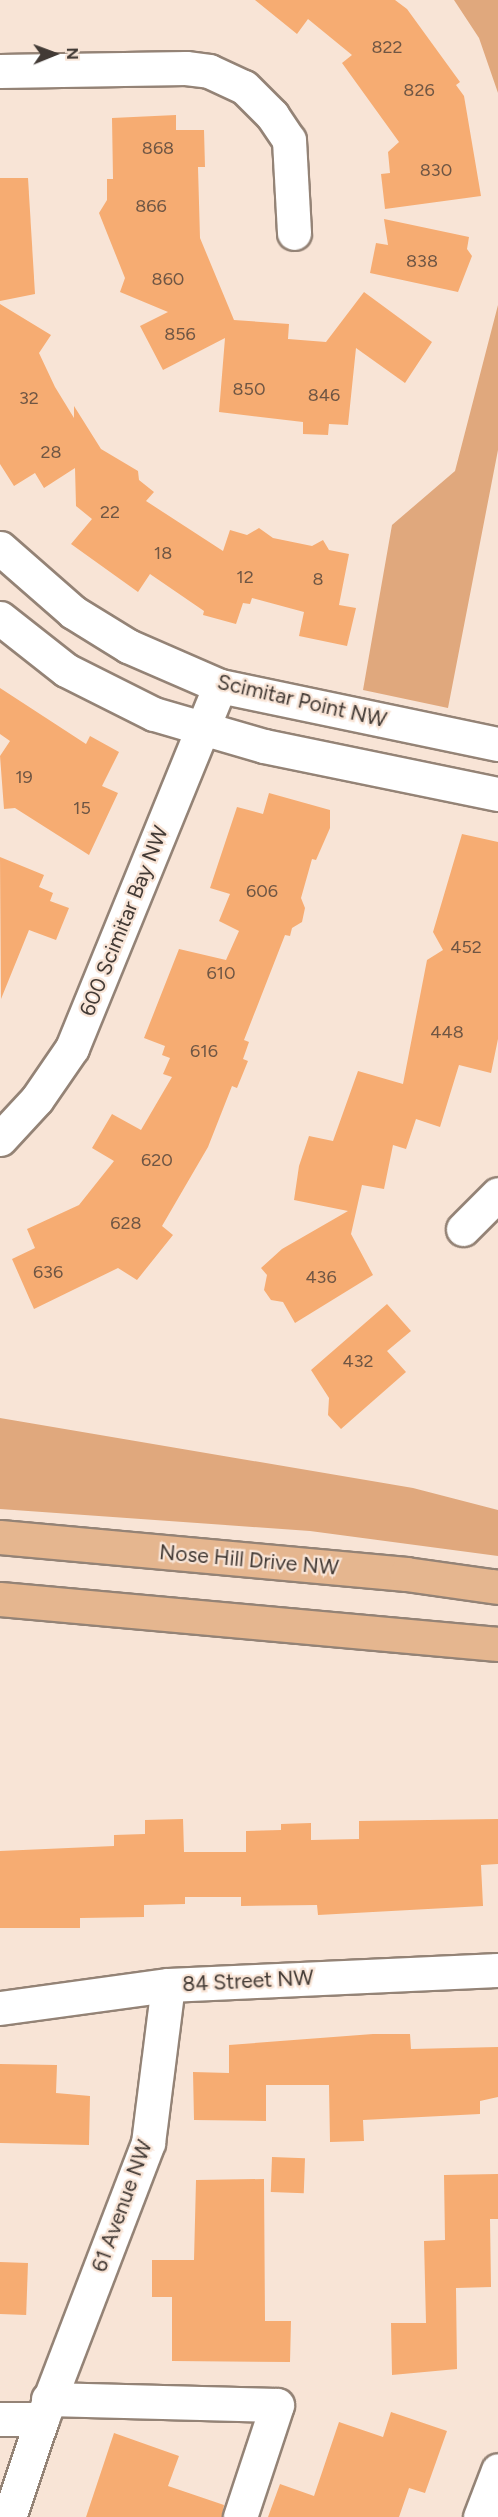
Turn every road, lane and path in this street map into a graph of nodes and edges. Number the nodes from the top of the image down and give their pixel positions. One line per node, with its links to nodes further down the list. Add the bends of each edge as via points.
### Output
1 (0, 71): 2 (street, via 186,68 209,71 243,87 272,115 289,140)
2 (294, 233)
3 (0, 548): 5 (street, Scimitar Point NW, via 73,612 128,646)
4 (0, 618): 6 (street, via 66,670 108,693)
5 (220, 686): 6 (street, 600 Scimitar Bay NW); 7 (street, Scimitar Point NW)
6 (202, 731): 8 (street); 9 (street, 600 Scimitar Bay NW, via 72,1048 37,1099)
7 (498, 744)
8 (498, 794)
9 (0, 1138)
10 (498, 1194): 11 (street)
11 (463, 1229)
12 (0, 1537): 13 (main road, Nose Hill Drive NW, via 406,1574)
13 (498, 1587)
14 (0, 1599): 15 (main road)
15 (498, 1644)
16 (498, 1970): 17 (street, 84 Street NW)
17 (168, 1985): 18 (street, 84 Street NW); 19 (street, 61 Avenue NW, via 148,2143)
18 (0, 2008)
19 (45, 2409): 20 (street); 22 (street, 61 Avenue NW); 23 (street, via 277,2405)
20 (0, 2419)
21 (498, 2470): 24 (street)
22 (9, 2517)
23 (240, 2517)
24 (480, 2517)

